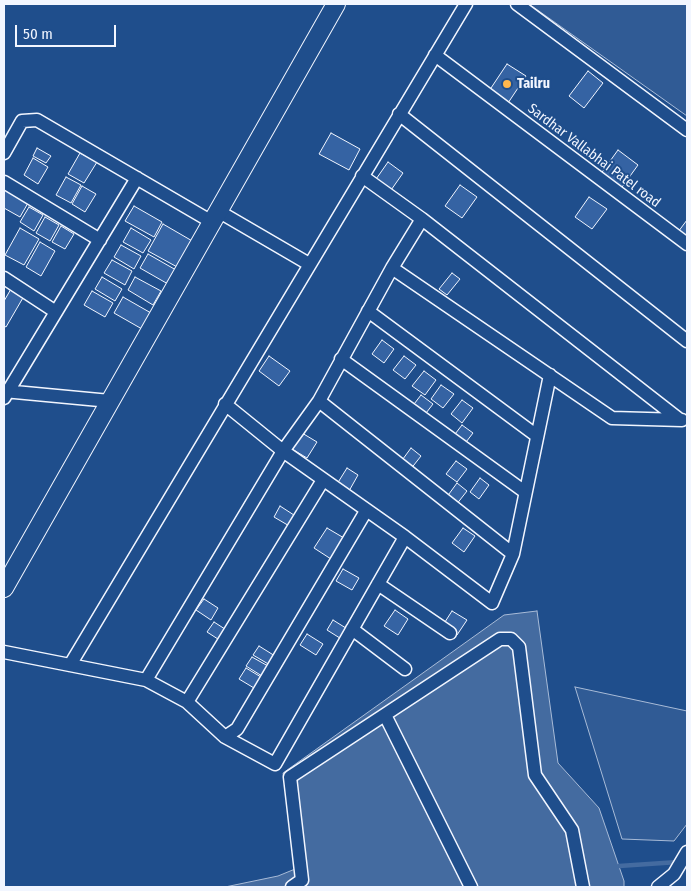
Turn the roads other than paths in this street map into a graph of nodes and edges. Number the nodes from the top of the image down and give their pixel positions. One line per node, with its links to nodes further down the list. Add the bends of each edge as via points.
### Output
1 (336, 4): 11 (street)
2 (466, 4): 4 (street)
3 (517, 4): 6 (street)
4 (435, 55): 5 (street); 14 (street, Sardhar Vallabhai Patel road)
5 (399, 114): 8 (street); 20 (street)
6 (687, 130)
7 (4, 153): 9 (street, via 22,121 37,120)
8 (362, 176): 12 (street); 15 (street)
9 (137, 178): 11 (street); 13 (street)
10 (4, 182): 13 (street)
11 (215, 217): 15 (street); 24 (street)
12 (422, 219): 16 (street); 27 (street)
13 (100, 240): 19 (street)
14 (687, 244)
15 (309, 264): 26 (street)
16 (392, 268): 18 (street); 22 (street)
17 (4, 278): 19 (street)
18 (368, 311): 21 (street); 28 (street)
19 (56, 312): 23 (street)
20 (687, 341)
21 (341, 360): 25 (street); 31 (street)
22 (550, 376): 27 (street, via 612,418); 28 (street)
23 (5, 394): 24 (street)
24 (110, 401): 36 (street)
25 (319, 401): 29 (street); 34 (street)
26 (225, 404): 29 (street); 40 (street)
27 (684, 420)
28 (536, 436): 31 (street)
29 (283, 451): 30 (street); 42 (street)
30 (323, 480): 32 (street); 43 (street)
31 (525, 492): 34 (street)
32 (366, 511): 33 (street); 45 (street, via 237,729)
33 (404, 537): 34 (street, via 492,603); 35 (street)
34 (513, 554)
35 (378, 584): 37 (street); 38 (street)
36 (4, 588)
37 (352, 630): 41 (street); 45 (street, via 275,764)
38 (450, 633)
39 (4, 652): 40 (street)
40 (70, 665): 42 (street)
41 (405, 669)
42 (146, 680): 43 (street)
43 (187, 702): 45 (street)
44 (385, 715): 47 (street, via 290,777 302,880); 48 (street); 49 (street, via 500,639 511,639 519,647 535,775 572,830)
45 (225, 737)
46 (686, 854): 50 (street, via 674,874)
47 (292, 887)
48 (471, 887)
49 (583, 887)
50 (658, 887)

